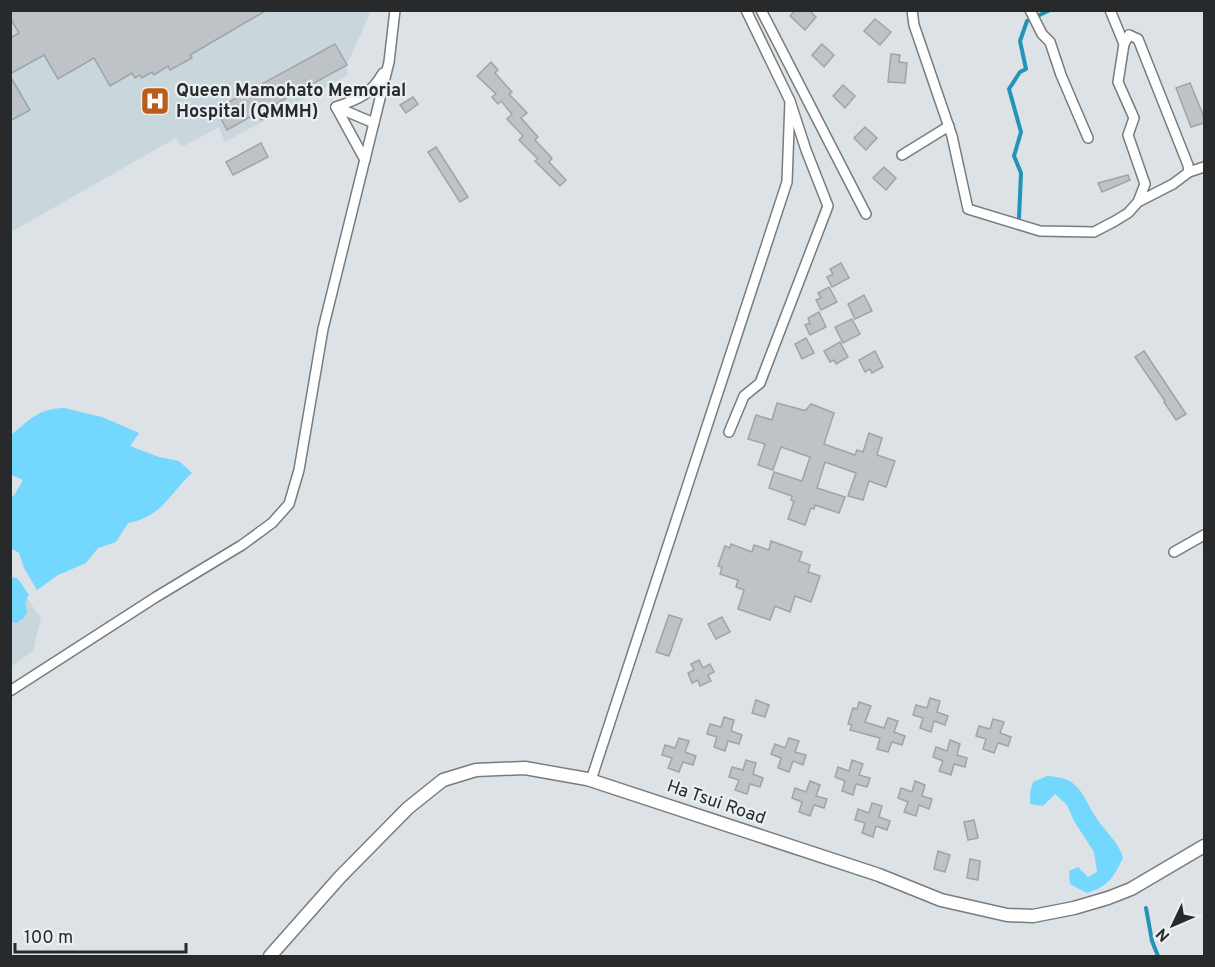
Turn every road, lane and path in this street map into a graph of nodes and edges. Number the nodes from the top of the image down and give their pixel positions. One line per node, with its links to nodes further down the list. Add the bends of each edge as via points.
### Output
1 (395, 10): 8 (street)
2 (746, 10): 9 (street)
3 (761, 10): 19 (street)
4 (912, 10): 12 (street)
5 (1030, 10): 13 (street, via 1050,42)
6 (1110, 10): 7 (street)
7 (1124, 44): 17 (street, via 1129,35 1138,39); 18 (street, via 1118,82 1134,118 1128,135 1145,184)
8 (389, 62): 10 (street, via 374,88); 11 (street)
9 (790, 101): 20 (street, via 828,206 760,383 744,396); 24 (street, via 787,182)
10 (336, 107): 11 (street); 15 (street)
11 (374, 123): 15 (street)
12 (949, 126): 14 (street); 18 (street, via 968,209 1040,231 1094,232 1128,213)
13 (1089, 138)
14 (902, 155)
15 (365, 160): 23 (street, via 323,329 299,470 289,504 272,523 242,544)
16 (1204, 167): 17 (street)
17 (1189, 172): 18 (street)
18 (1138, 202)
19 (866, 214)
20 (729, 432)
21 (1204, 535): 22 (street)
22 (1174, 552)
23 (10, 691)
24 (591, 780): 25 (street, Ha Tsui Road, via 879,875 941,900 1007,915 1033,916 1108,898 1131,889); 26 (street, Ha Tsui Road, via 525,768 476,770 443,780 408,808 340,877)
25 (1204, 846)
26 (270, 957)

